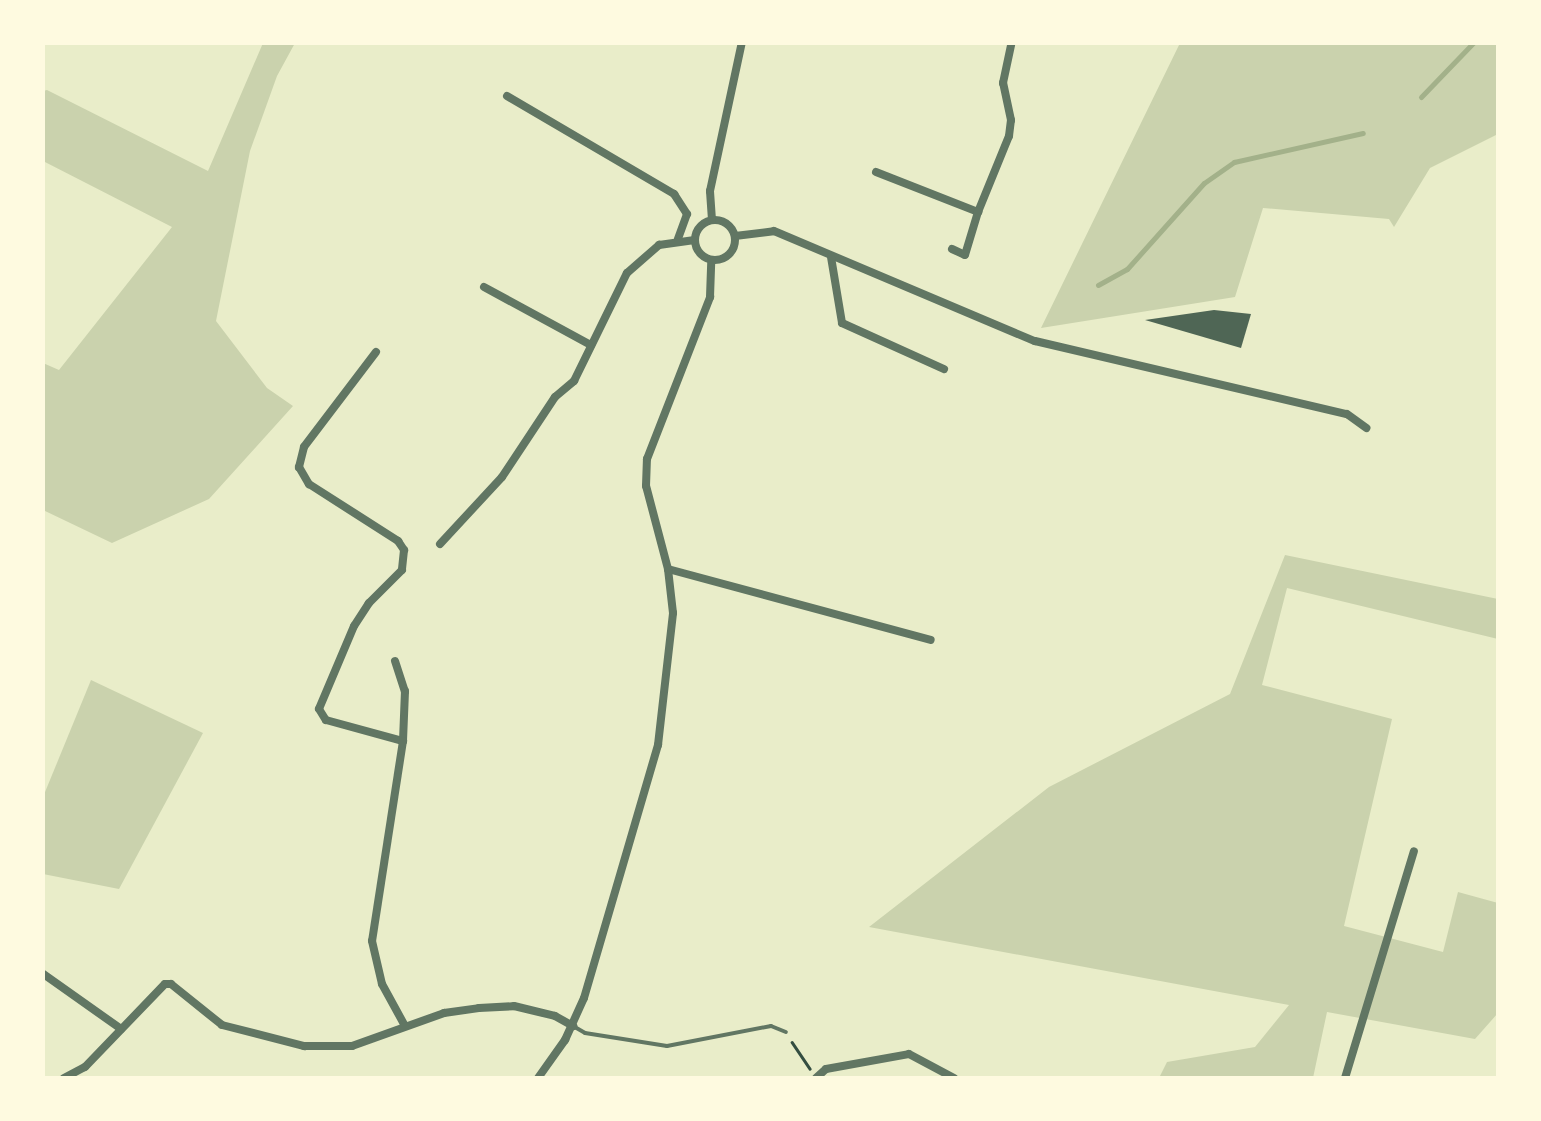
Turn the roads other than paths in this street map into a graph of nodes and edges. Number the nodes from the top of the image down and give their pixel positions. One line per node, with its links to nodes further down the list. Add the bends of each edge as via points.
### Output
1 (742, 42): 6 (street, via 710,190)
2 (1010, 43): 5 (street, via 1003,83 1010,136)
3 (507, 96): 8 (street, via 674,194 687,214)
4 (876, 172): 5 (street)
5 (978, 212): 10 (street, via 965,255)
6 (712, 220): 7 (street, via 726,223); 9 (street)
7 (735, 236): 11 (street, via 774,231); 12 (street, via 730,254)
8 (678, 240): 9 (street); 14 (street, via 646,254 628,273)
9 (695, 240): 12 (street)
10 (952, 249)
11 (831, 257): 16 (street, via 842,324); 17 (street, via 1035,341 1347,414)
12 (711, 260): 19 (street, via 710,297 647,459 648,500)
13 (484, 287): 14 (street)
14 (590, 345): 18 (street, via 574,381 555,397 502,477)
15 (376, 352): 22 (street, via 304,447 299,467 309,484 398,541 404,561 354,626 319,708 326,720)
16 (944, 369)
17 (1366, 428)
18 (440, 544)
19 (668, 569): 20 (street); 26 (street, via 674,614 658,745)
20 (931, 640)
21 (395, 661): 22 (street, via 405,692)
22 (403, 741): 25 (street, via 372,941 382,984)
23 (1414, 851): 33 (street)
24 (42, 972): 27 (street)
25 (405, 1026): 26 (street, via 444,1013 514,1006); 27 (street, via 352,1046 304,1046 222,1024 164,984)
26 (573, 1026): 28 (lane, via 668,1046 770,1026); 30 (street)
27 (122, 1029): 29 (street, via 85,1067)
28 (786, 1032)
29 (64, 1078)
30 (538, 1078)
31 (816, 1078): 32 (street, via 859,1061 908,1054)
32 (954, 1078)
33 (1345, 1078)

